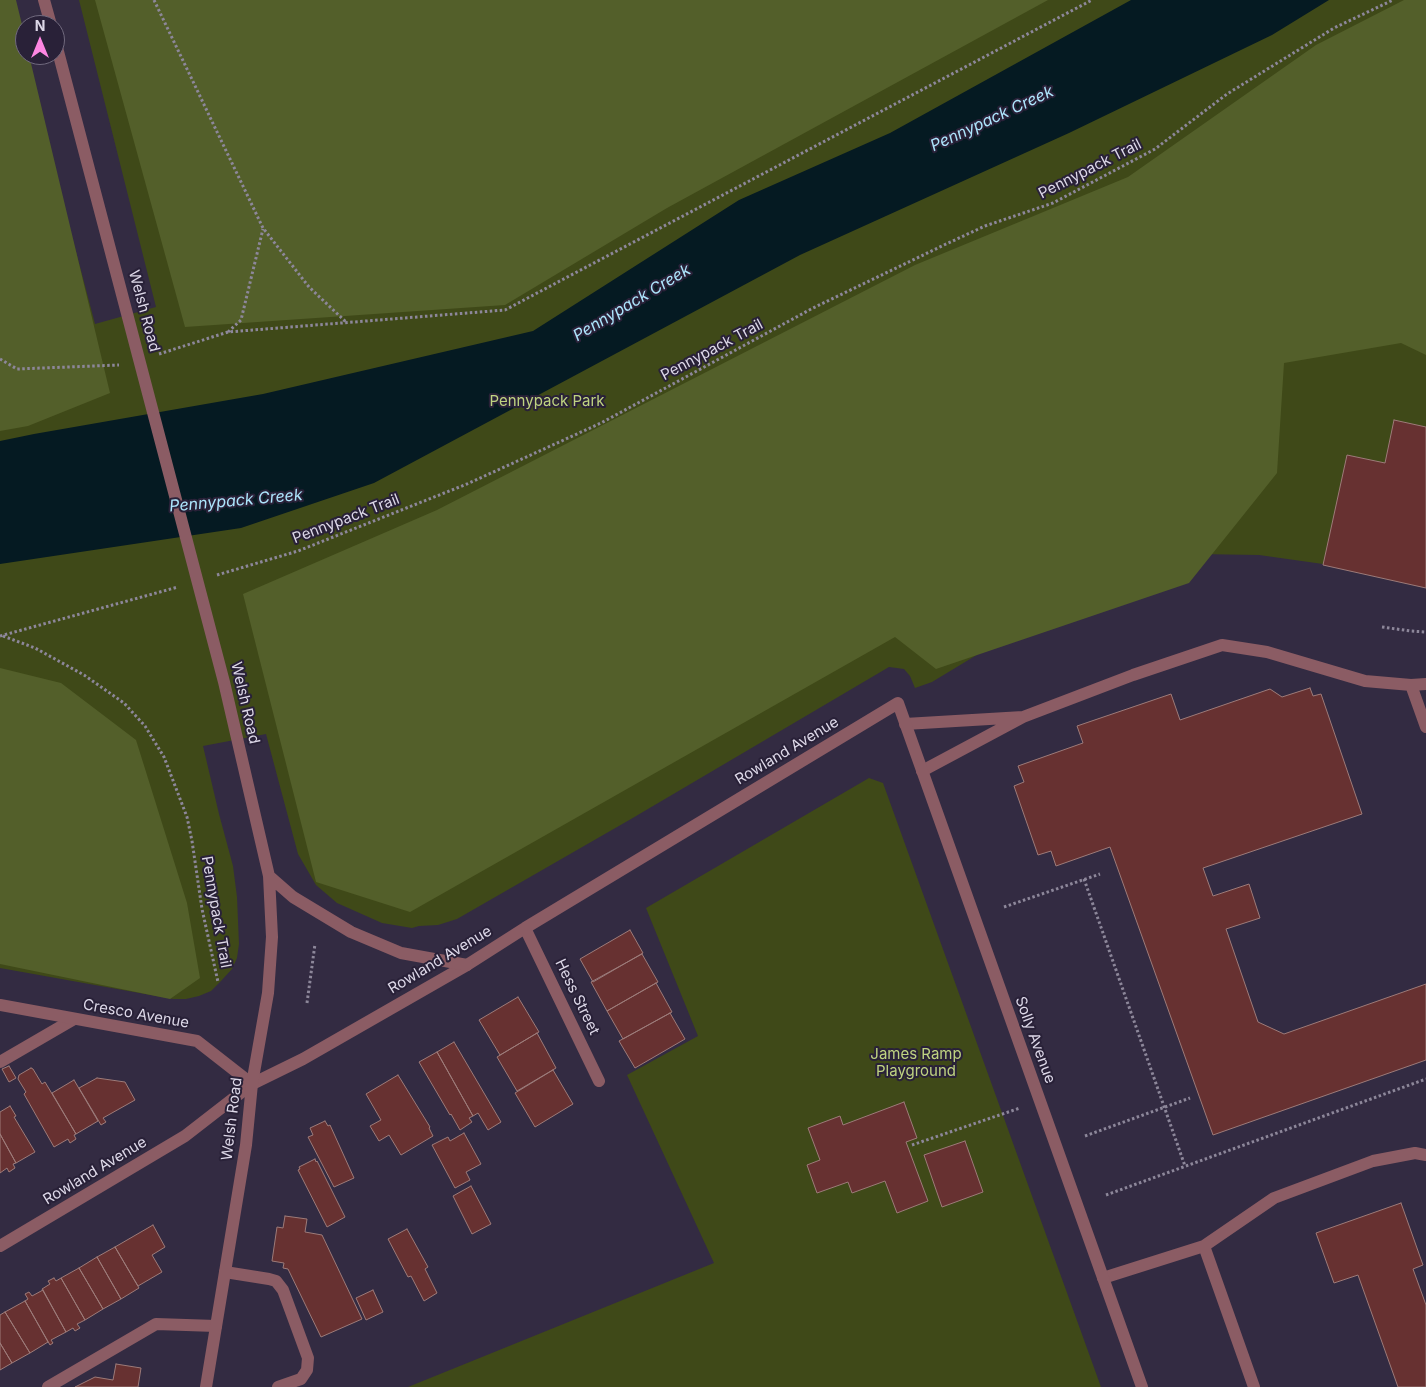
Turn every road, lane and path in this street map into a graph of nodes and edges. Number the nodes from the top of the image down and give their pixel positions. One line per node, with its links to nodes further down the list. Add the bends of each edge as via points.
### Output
1 (44, 0): 5 (street)
2 (154, 0): 7 (path)
3 (1092, 0): 8 (path, via 505,310)
4 (1393, 0): 13 (path, Pennypack Trail, via 1334,28 1227,94 1156,148 1053,202 944,244 813,308 601,423 467,484 298,551)
5 (48, 15)
6 (62, 65): 26 (street, Welsh Road, via 224,682)
7 (263, 228): 8 (path, via 309,287); 9 (path, via 242,320)
8 (346, 323): 9 (path)
9 (228, 332): 10 (path)
10 (158, 354)
11 (0, 359): 12 (path, via 17,369)
12 (123, 365)
13 (215, 576)
14 (187, 584): 17 (path, Pennypack Trail)
15 (1382, 627): 16 (path)
16 (1426, 632)
17 (1, 636): 32 (path, Pennypack Trail, via 35,648 84,675 124,703 159,749 187,817)
18 (1426, 684): 19 (street)
19 (1411, 685): 21 (street, via 1365,681 1267,652 1222,645); 23 (street)
20 (898, 703): 22 (street, Solly Avenue); 29 (street, Rowland Avenue)
21 (1023, 717): 22 (street); 24 (street)
22 (906, 724): 24 (street, Solly Avenue)
23 (1426, 727)
24 (922, 771): 41 (street, Solly Avenue)
25 (1100, 874): 27 (path)
26 (269, 876): 31 (street, via 313,910 351,932 401,953); 39 (street, Welsh Road, via 271,966)
27 (1084, 879): 28 (path); 42 (path)
28 (1004, 906)
29 (525, 928): 31 (street, Rowland Avenue); 38 (street, Hess Street)
30 (315, 944): 33 (path)
31 (467, 965): 39 (street, Rowland Avenue, via 303,1059)
32 (218, 982)
33 (307, 1002)
34 (0, 1005): 35 (street, Cresco Avenue)
35 (74, 1019): 36 (street); 39 (street, Cresco Avenue, via 197,1041)
36 (0, 1062)
37 (1426, 1080): 46 (path)
38 (599, 1081)
39 (252, 1084): 48 (street, Rowland Avenue, via 185,1136); 50 (street, Welsh Road, via 246,1145)
40 (1190, 1098): 42 (path)
41 (1040, 1101): 44 (path); 51 (street, Solly Avenue)
42 (1164, 1108): 43 (path); 46 (path)
43 (1085, 1136)
44 (912, 1145)
45 (1426, 1155): 49 (street, via 1415,1153 1373,1161 1274,1198)
46 (1185, 1166): 47 (path)
47 (1106, 1195)
48 (0, 1246)
49 (1204, 1246): 51 (street); 57 (street)
50 (225, 1272): 52 (street, Welsh Road); 55 (street, via 276,1281 283,1290 308,1358 307,1370 301,1379)
51 (1103, 1278): 56 (street, Solly Avenue)
52 (216, 1326): 53 (street, via 156,1324); 54 (street, Welsh Road)
53 (48, 1387)
54 (206, 1387)
55 (278, 1387)
56 (1142, 1387)
57 (1254, 1387)

